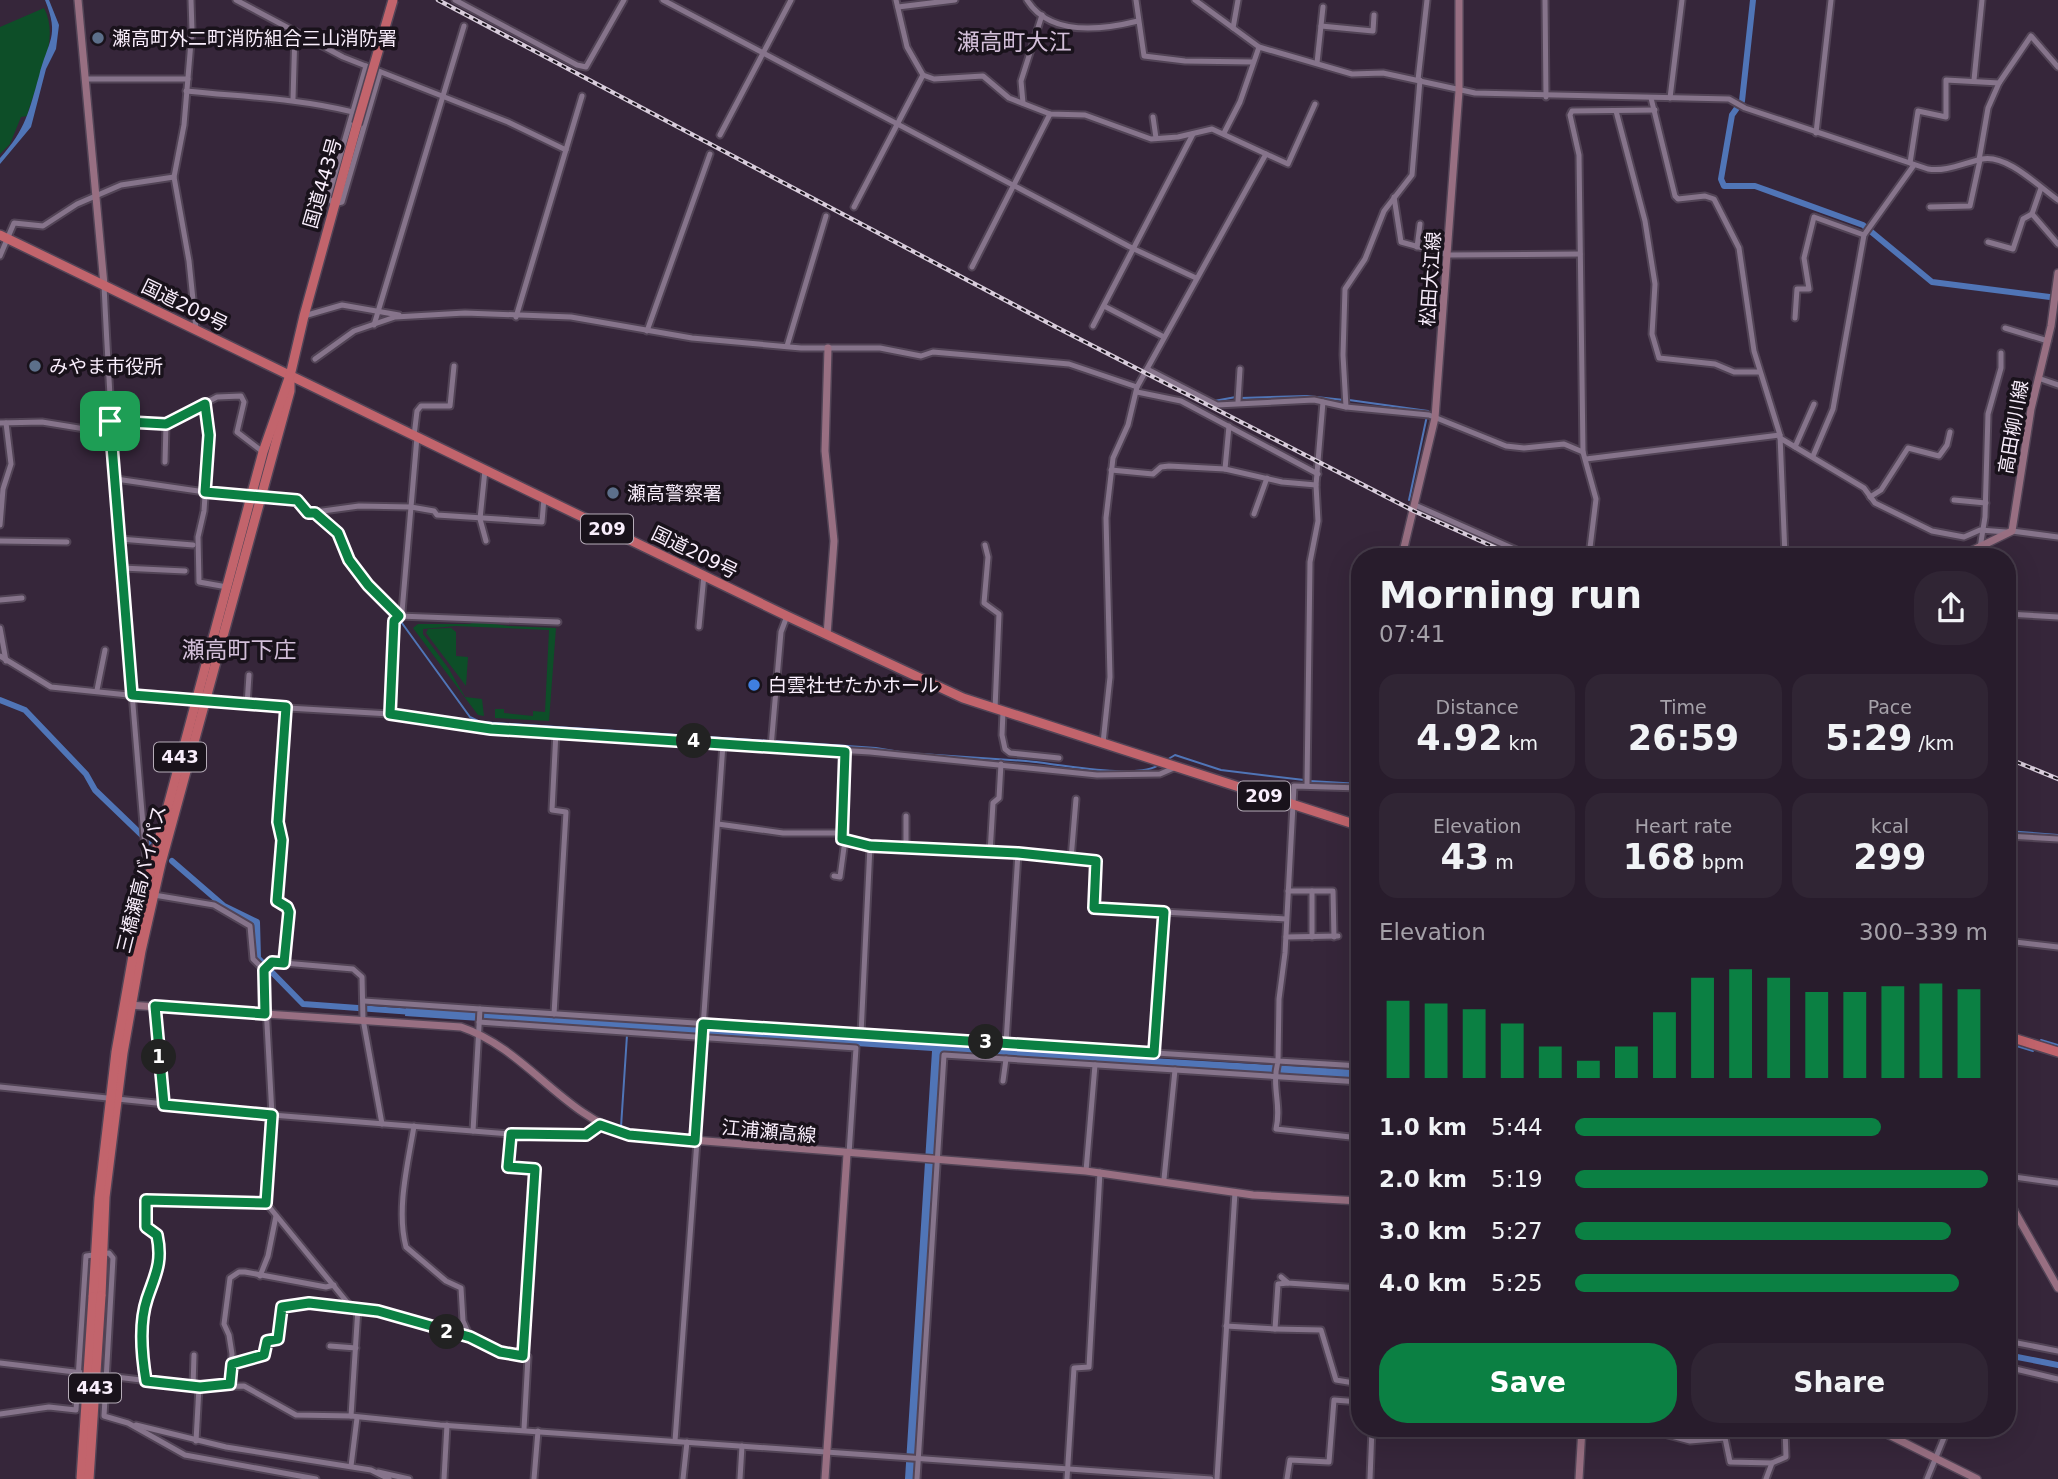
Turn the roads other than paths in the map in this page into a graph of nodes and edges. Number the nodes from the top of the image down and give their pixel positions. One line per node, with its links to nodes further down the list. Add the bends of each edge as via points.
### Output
1 (78, 0): 37 (main road)
2 (191, 0): 38 (street)
3 (236, 0): 28 (street)
4 (393, 0): 74 (highway, 国道443号 / 443, bridge)
5 (455, 0): 6 (street, via 586,67)
6 (624, 0)
7 (663, 0): 30 (street)
8 (791, 0): 30 (street)
9 (954, 0): 20 (street)
10 (1027, 0): 22 (street, via 1035,13)
11 (1136, 0): 24 (street)
12 (1195, 0): 27 (street)
13 (1238, 0): 27 (street)
14 (1427, 0): 39 (street)
15 (1460, 0): 43 (main road, 松田大江線)
16 (1545, 0): 46 (street)
17 (1682, 0): 49 (street)
18 (1831, 0): 60 (street)
19 (1982, 0): 40 (street)
20 (897, 3): 36 (street, via 907,47)
21 (1323, 7): 26 (street)
22 (1042, 15): 24 (street, via 1085,30); 50 (street, via 1021,81)
23 (1374, 15): 26 (street, via 1373,31)
24 (1138, 22): 31 (street, via 1144,56)
25 (464, 26): 45 (street)
26 (1321, 26): 32 (street)
27 (1233, 28): 29 (street)
28 (295, 31): 33 (street); 48 (street)
29 (1259, 47): 31 (street); 32 (street)
30 (763, 53): 57 (street); 61 (street)
31 (1252, 62): 59 (street, via 1240,103)
32 (1317, 64): 39 (street, via 1352,74 1383,73)
33 (366, 66): 35 (street); 53 (street)
34 (2058, 68): 41 (street, via 2031,36)
35 (380, 72): 45 (street); 74 (street, via 342,202)
36 (923, 75): 50 (street, via 934,79 983,76 1009,98); 57 (street)
37 (85, 79): 38 (street); 71 (main road)
38 (188, 79): 42 (street)
39 (1419, 80): 43 (street); 72 (street, via 1412,175)
40 (1974, 80): 41 (street); 67 (street, via 1946,80 1947,117 1918,111)
41 (2000, 83): 66 (street, via 1988,108)
42 (186, 91): 48 (street); 68 (street)
43 (1459, 91): 46 (street); 87 (main road, 松田大江線)
44 (582, 96): 63 (street)
45 (441, 97): 63 (street); 94 (street)
46 (1546, 97): 47 (street)
47 (1651, 98): 49 (street); 52 (street)
48 (293, 99): 53 (street)
49 (1670, 99): 60 (street, via 1728,99)
50 (1023, 103): 55 (street)
51 (1315, 104): 65 (street, via 1289,164)
52 (1655, 110): 54 (street); 113 (street, via 1675,196 1714,199 1739,248)
53 (353, 111): 74 (street, via 328,198)
54 (1616, 111): 86 (street, via 1572,111 1570,115 1579,155); 113 (street, via 1647,233 1655,284 1656,354 1715,364 1734,372)
55 (1051, 114): 62 (street, via 1085,114); 69 (street)
56 (1153, 117): 62 (street)
57 (899, 124): 69 (street); 75 (street)
58 (1194, 133): 59 (street, via 1212,129); 62 (street); 85 (street)
59 (1224, 133): 65 (street)
60 (1816, 133): 67 (street)
61 (720, 135)
62 (1156, 138)
63 (566, 150): 97 (street)
64 (709, 154): 103 (street)
65 (1266, 154): 91 (street)
66 (1979, 160): 67 (street, via 1936,170); 70 (street, via 2010,166); 76 (street, via 1970,206)
67 (1912, 164): 80 (street)
68 (174, 177): 71 (street, via 121,185); 102 (street)
69 (1013, 185): 85 (street); 89 (street)
70 (2041, 188): 73 (street); 77 (street)
71 (96, 196): 81 (street, via 43,226 14,223); 92 (main road)
72 (1394, 197): 84 (street, via 1401,242); 122 (street, via 1359,272 1345,289)
73 (2058, 200)
74 (334, 204): 96 (highway, 国道443号 / 443)
75 (854, 207)
76 (1930, 207)
77 (2032, 214): 82 (street, via 2024,219 2013,249); 83 (street)
78 (826, 216): 106 (street)
79 (1420, 224): 84 (street)
80 (1864, 235): 98 (street, via 1814,217 1804,258 1809,289 1797,289); 134 (street, via 1833,409)
81 (4, 237): 88 (street); 92 (highway, 国道209号 / 209)
82 (1987, 242)
83 (2058, 244)
84 (1417, 247): 87 (street)
85 (1132, 248): 91 (street); 93 (street)
86 (1580, 254): 87 (street); 133 (street)
87 (1448, 255): 123 (main road, 松田大江線)
88 (0, 256)
89 (972, 267)
90 (2058, 273): 105 (main road, 高田柳川線)
91 (1196, 278): 104 (street)
92 (104, 285): 102 (highway, 国道209号 / 209); 125 (street)
93 (1104, 306): 100 (street); 104 (street)
94 (379, 309): 95 (street); 96 (street, via 342,305); 99 (street)
95 (402, 315): 97 (street); 99 (street)
96 (304, 316): 114 (highway, 国道443号 / 443)
97 (516, 317): 103 (street, via 571,317)
98 (1795, 318)
99 (374, 325): 109 (street, via 354,331)
100 (1093, 326)
101 (2005, 328): 105 (street)
102 (195, 330): 114 (highway, 国道209号 / 209)
103 (647, 331): 106 (street)
104 (1164, 337): 111 (street)
105 (2048, 341): 115 (main road, 高田柳川線)
106 (787, 346): 107 (street)
107 (828, 348): 117 (street, via 1069,363); 183 (main road, via 825,451 834,541)
108 (2001, 353): 149 (street, via 1988,414)
109 (315, 359)
110 (454, 366): 129 (street, via 450,406 421,406)
111 (1147, 369): 117 (street); 118 (street, via 1217,405)
112 (1240, 369): 118 (street)
113 (1759, 372): 130 (street)
114 (290, 376): 129 (highway, 国道209号 / 209); 132 (highway, 三橋瀬高バイパス / 443); 145 (highway, 三橋瀬高バイパス / 443, via 290,391)
115 (2038, 377): 116 (street); 157 (main road, 高田柳川線)
116 (2058, 385)
117 (1137, 389): 127 (street, via 1181,401); 138 (street)
118 (1238, 401): 119 (street)
119 (1323, 402): 122 (street); 140 (street)
120 (205, 404): 126 (street); 132 (street, via 217,397 241,396 244,402 237,432); 144 (street, via 209,435)
121 (1814, 404): 131 (street)
122 (1346, 407): 123 (street)
123 (1435, 418): 133 (street, via 1506,446 1564,444); 150 (main road, 松田大江線)
124 (3, 423): 125 (street, via 43,422 91,430); 155 (street, via 11,464)
125 (110, 424): 126 (street); 142 (street)
126 (166, 424): 136 (street)
127 (1229, 426): 139 (street); 140 (street)
128 (1950, 432): 146 (street, via 1939,456 1908,448 1881,490)
129 (415, 437): 137 (highway, 国道209号 / 209); 151 (street)
130 (1780, 437): 131 (street); 135 (street); 168 (street)
131 (1795, 447): 134 (street)
132 (263, 452): 145 (highway, 三橋瀬高バイパス / 443)
133 (1583, 452): 135 (street)
134 (1813, 456): 146 (street, via 1864,488)
135 (1586, 459): 167 (street, via 1596,499)
136 (165, 462)
137 (485, 470): 147 (highway, 国道209号 / 209); 154 (street)
138 (1111, 470): 139 (street, via 1153,474 1169,466); 196 (street, via 1105,518 1110,677)
139 (1225, 470): 141 (street)
140 (1318, 474): 143 (street)
141 (1267, 478): 143 (street); 153 (street)
142 (116, 479): 144 (street); 159 (street)
143 (1316, 485): 204 (street, via 1318,522 1310,562)
144 (205, 492): 145 (street); 173 (street, via 198,537 200,582)
145 (257, 495): 152 (street, via 297,500 308,513); 173 (highway, 三橋瀬高バイパス / 443); 190 (highway, 三橋瀬高バイパス / 443)
146 (1870, 497): 156 (street, via 1932,531 1964,537)
147 (544, 498): 154 (street, via 542,522); 172 (highway, 国道209号 / 209)
148 (1955, 500): 149 (street)
149 (1986, 503): 156 (street)
150 (1415, 505): 165 (main road, 松田大江線); 166 (street)
151 (411, 507): 152 (street, via 359,506); 154 (street); 179 (street, via 402,612)
152 (315, 513): 179 (street, via 338,533 349,560)
153 (1254, 514)
154 (480, 519): 161 (street)
155 (0, 525)
156 (1980, 530): 157 (street); 169 (street)
157 (2011, 531): 158 (street); 169 (main road)
158 (2058, 537)
159 (120, 539): 163 (street); 170 (street)
160 (0, 541): 162 (street)
161 (486, 541)
162 (67, 542)
163 (193, 545)
164 (985, 545): 193 (street, via 984,603 999,614)
165 (1404, 548)
166 (1512, 548)
167 (1590, 548)
168 (1785, 548)
169 (1980, 548)
170 (122, 568): 171 (street); 189 (street)
171 (186, 571)
172 (704, 575): 177 (highway, 国道209号 / 209); 181 (street)
173 (227, 587): 190 (highway, 三橋瀬高バイパス / 443)
174 (22, 598): 175 (street)
175 (0, 600)
176 (2016, 615): 178 (street)
177 (787, 616): 183 (highway, 国道209号 / 209); 198 (street, via 781,632)
178 (2058, 617)
179 (397, 618): 180 (street); 194 (street)
180 (558, 622)
181 (699, 627)
182 (0, 628): 186 (street)
183 (827, 635): 193 (highway, 国道209号 / 209)
184 (105, 650): 188 (street)
185 (0, 656): 186 (street)
186 (6, 660): 188 (street, via 51,687)
187 (249, 675): 191 (street)
188 (97, 690): 189 (street)
189 (132, 695): 190 (street); 220 (street, via 146,860)
190 (200, 703): 191 (street); 220 (highway, 三橋瀬高バイパス / 443); 224 (highway, 三橋瀬高バイパス / 443)
191 (247, 705): 192 (street)
192 (286, 707): 194 (street); 231 (street, via 277,901 289,912)
193 (999, 710): 196 (highway, 国道209号 / 209); 199 (street)
194 (390, 714): 195 (street, via 491,729)
195 (556, 732): 197 (street); 238 (street, via 552,810 566,811)
196 (1103, 743): 203 (highway, 国道209号 / 209)
197 (723, 744): 198 (street); 210 (street)
198 (771, 747): 200 (street)
199 (1005, 749): 201 (street); 202 (street)
200 (845, 752): 202 (street); 211 (street)
201 (1059, 758)
202 (1003, 764): 203 (street, via 1120,776 1160,774); 217 (street, via 999,798 993,803)
203 (1173, 766): 207 (highway, 国道209号 / 209)
204 (1307, 782): 205 (street); 207 (street, via 1294,786)
205 (1351, 787)
206 (1076, 799): 219 (street)
207 (1292, 805): 209 (highway, 国道209号 / 209); 222 (street)
208 (906, 816): 216 (street)
209 (1351, 823)
210 (718, 824): 211 (street, via 783,833); 241 (street)
211 (842, 833): 214 (street)
212 (2016, 837): 213 (street)
213 (2058, 839)
214 (845, 840): 215 (street); 221 (street, via 840,877)
215 (870, 846): 216 (street); 243 (street)
216 (906, 848): 217 (street)
217 (990, 853): 218 (street)
218 (1018, 853): 219 (street); 246 (street)
219 (1071, 859): 225 (street, via 1096,861 1094,908)
220 (152, 863): 224 (highway, 三橋瀬高バイパス / 443)
221 (834, 876)
222 (1288, 891): 223 (street); 226 (street)
223 (1312, 891): 228 (street); 228 (street, via 1333,891 1336,936)
224 (149, 894): 232 (street, via 214,905 250,926 253,959); 234 (highway, 三橋瀬高バイパス / 443)
225 (1164, 912): 226 (street); 248 (street)
226 (1286, 919): 227 (street)
227 (1286, 937): 228 (street); 251 (street)
228 (1312, 937)
229 (2016, 943): 230 (street)
230 (2058, 947)
231 (284, 963): 232 (street); 233 (street, via 353,969 362,977)
232 (265, 968): 237 (street)
233 (364, 1001): 236 (street); 239 (street)
234 (127, 1004): 235 (main road, 江浦瀬高線); 259 (highway, 三橋瀬高バイパス / 443)
235 (155, 1006): 237 (main road, 江浦瀬高線); 260 (street)
236 (479, 1010): 238 (street); 240 (street)
237 (265, 1014): 239 (main road, 江浦瀬高線); 261 (street)
238 (554, 1014): 241 (street)
239 (363, 1019): 242 (main road, 江浦瀬高線, via 442,1024); 262 (street)
240 (479, 1022): 242 (street); 244 (street)
241 (703, 1026): 243 (street); 244 (street)
242 (478, 1033): 263 (main road, 江浦瀬高線); 265 (street)
243 (860, 1034): 246 (street)
244 (702, 1037): 268 (street); 269 (street, via 856,1048)
245 (2016, 1039): 247 (highway)
246 (1006, 1043): 249 (street)
247 (2058, 1052)
248 (1154, 1053): 249 (street); 251 (street)
249 (1051, 1054): 250 (street); 252 (street)
250 (1006, 1059): 256 (street); 270 (street, via 944,1055)
251 (1278, 1061): 253 (street); 255 (street)
252 (1095, 1065): 254 (street); 271 (street)
253 (1351, 1065)
254 (1175, 1070): 255 (street); 274 (street)
255 (1275, 1077): 257 (street); 267 (street, via 1274,1096 1280,1111 1276,1129)
256 (1003, 1081)
257 (1351, 1081)
258 (0, 1087): 259 (street)
259 (113, 1100): 260 (street); 281 (highway, 三橋瀬高バイパス / 443)
260 (164, 1105): 261 (street)
261 (272, 1115): 262 (street); 278 (street)
262 (382, 1124): 264 (street)
263 (600, 1125): 266 (street, via 586,1135); 268 (main road, 江浦瀬高線, via 629,1135)
264 (414, 1126): 265 (street); 292 (street, via 404,1240 406,1247 446,1281 461,1288 463,1321)
265 (473, 1131): 266 (street)
266 (511, 1134): 298 (street, via 508,1167 535,1169)
267 (1351, 1137)
268 (696, 1141): 269 (main road, 江浦瀬高線); 325 (street)
269 (848, 1154): 270 (main road, 江浦瀬高線); 328 (main road)
270 (936, 1160): 271 (main road, 江浦瀬高線); 330 (street)
271 (1086, 1171): 272 (main road, 江浦瀬高線)
272 (1100, 1172): 274 (main road, 江浦瀬高線); 333 (street, via 1088,1367 1074,1368)
273 (2016, 1177): 275 (street)
274 (1164, 1180): 276 (main road, 江浦瀬高線)
275 (2058, 1183)
276 (1235, 1192): 277 (main road, 江浦瀬高線); 290 (street)
277 (1351, 1200)
278 (266, 1203): 280 (street); 305 (street, via 146,1200 146,1227 159,1241 158,1277 147,1299 144,1320)
279 (2016, 1214): 287 (main road)
280 (276, 1215): 282 (street); 285 (street)
281 (100, 1253): 288 (highway, 三橋瀬高バイパス / 443); 302 (street, via 86,1256); 303 (street, via 113,1258)
282 (260, 1276): 285 (street); 300 (street, via 239,1272 230,1278 223,1324)
283 (1282, 1277): 284 (street)
284 (1288, 1283): 286 (street); 291 (street, via 1278,1284)
285 (334, 1285): 289 (street)
286 (1351, 1287)
287 (2058, 1287)
288 (97, 1296): 335 (highway, 三橋瀬高バイパス / 443, bridge); 336 (highway, 三橋瀬高バイパス / 443, bridge)
289 (355, 1308): 292 (street); 295 (street); 300 (street, via 309,1303 282,1307 278,1339 267,1341 264,1355)
290 (1227, 1326): 291 (street); 348 (street)
291 (1275, 1329): 306 (street, via 1321,1330 1336,1380)
292 (470, 1337): 298 (street, via 500,1352)
293 (2016, 1343): 296 (street)
294 (330, 1346): 295 (street)
295 (356, 1348): 313 (street)
296 (2058, 1351)
297 (194, 1355): 308 (street)
298 (523, 1356): 316 (street, via 528,1357)
299 (0, 1363): 302 (street)
300 (232, 1364): 307 (street)
301 (2016, 1369): 304 (street)
302 (78, 1373): 303 (street); 310 (street)
303 (106, 1377): 305 (street); 312 (street)
304 (2058, 1379)
305 (146, 1381): 308 (street)
306 (1351, 1382)
307 (230, 1384): 308 (street); 313 (street, via 258,1392 296,1415)
308 (196, 1387): 324 (street)
309 (1351, 1401): 349 (street, via 1334,1400 1329,1462 1290,1460)
310 (76, 1410): 311 (street, via 49,1407); 312 (street)
311 (0, 1414)
312 (104, 1416): 314 (street)
313 (354, 1417): 315 (street); 332 (street)
314 (128, 1423): 324 (street); 337 (street, via 185,1455)
315 (447, 1425): 316 (street); 340 (street)
316 (524, 1429): 317 (street)
317 (538, 1431): 325 (street); 341 (street)
318 (1371, 1437): 350 (street)
319 (1581, 1437): 351 (main road)
320 (1675, 1437): 331 (street, via 1690,1441 1725,1438 1730,1462)
321 (1786, 1437): 331 (street, via 1786,1457)
322 (1893, 1437): 329 (main road)
323 (1944, 1437): 329 (street)
324 (197, 1441): 332 (street)
325 (676, 1441): 326 (street)
326 (687, 1442): 327 (street); 342 (street)
327 (742, 1446): 328 (street); 343 (street)
328 (827, 1453): 330 (street); 344 (main road)
329 (1935, 1458): 353 (street); 354 (main road)
330 (917, 1459): 333 (street); 345 (street)
331 (1772, 1463): 352 (street)
332 (351, 1466): 334 (street)
333 (1067, 1469): 346 (street); 347 (street)
334 (371, 1470): 338 (street); 339 (street)
335 (81, 1479)
336 (89, 1479)
337 (316, 1479)
338 (389, 1479)
339 (409, 1479)
340 (444, 1479)
341 (534, 1479)
342 (683, 1479)
343 (740, 1479)
344 (825, 1479)
345 (917, 1479)
346 (1067, 1479)
347 (1211, 1479)
348 (1217, 1479)
349 (1287, 1479)
350 (1370, 1479)
351 (1579, 1479)
352 (1766, 1479)
353 (1927, 1479)
354 (1977, 1479)

